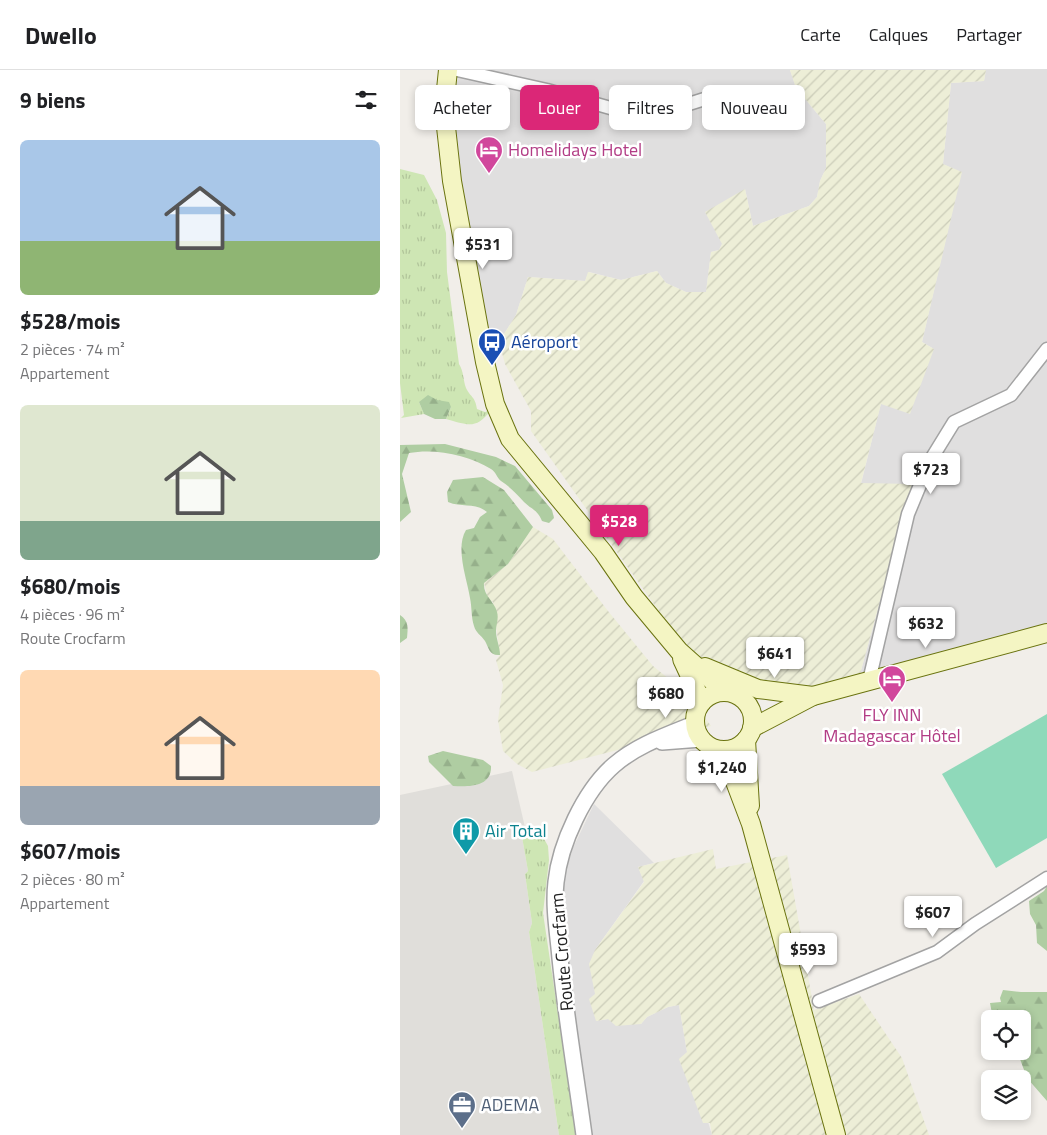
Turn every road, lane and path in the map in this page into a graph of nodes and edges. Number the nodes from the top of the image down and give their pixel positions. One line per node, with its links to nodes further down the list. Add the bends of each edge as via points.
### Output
1 (448, 70): 6 (main road, via 444,110 446,135 476,319 495,404 510,439 603,552 634,597)
2 (457, 70): 3 (street, via 547,90 635,115 654,115)
3 (702, 100)
4 (1047, 349): 7 (street, via 1011,395 954,422 930,461 908,514)
5 (1047, 633): 7 (main road)
6 (679, 652): 8 (main road); 9 (main road, via 706,668 758,688); 10 (main road)
7 (869, 681): 9 (main road)
8 (731, 694): 9 (main road); 10 (main road, via 713,694); 12 (main road, via 747,704 752,715)
9 (813, 696): 12 (main road)
10 (702, 702): 11 (main road, via 696,713)
11 (698, 731): 13 (main road, via 711,747); 17 (street, Route Crocfarm, via 648,743 615,764 598,781 568,836 556,882 557,929)
12 (749, 734): 13 (main road, via 736,747); 14 (main road)
13 (724, 750): 14 (main road)
14 (752, 824): 18 (main road)
15 (1047, 878): 16 (street, via 937,952)
16 (819, 1001)
17 (584, 1135)
18 (836, 1135)

